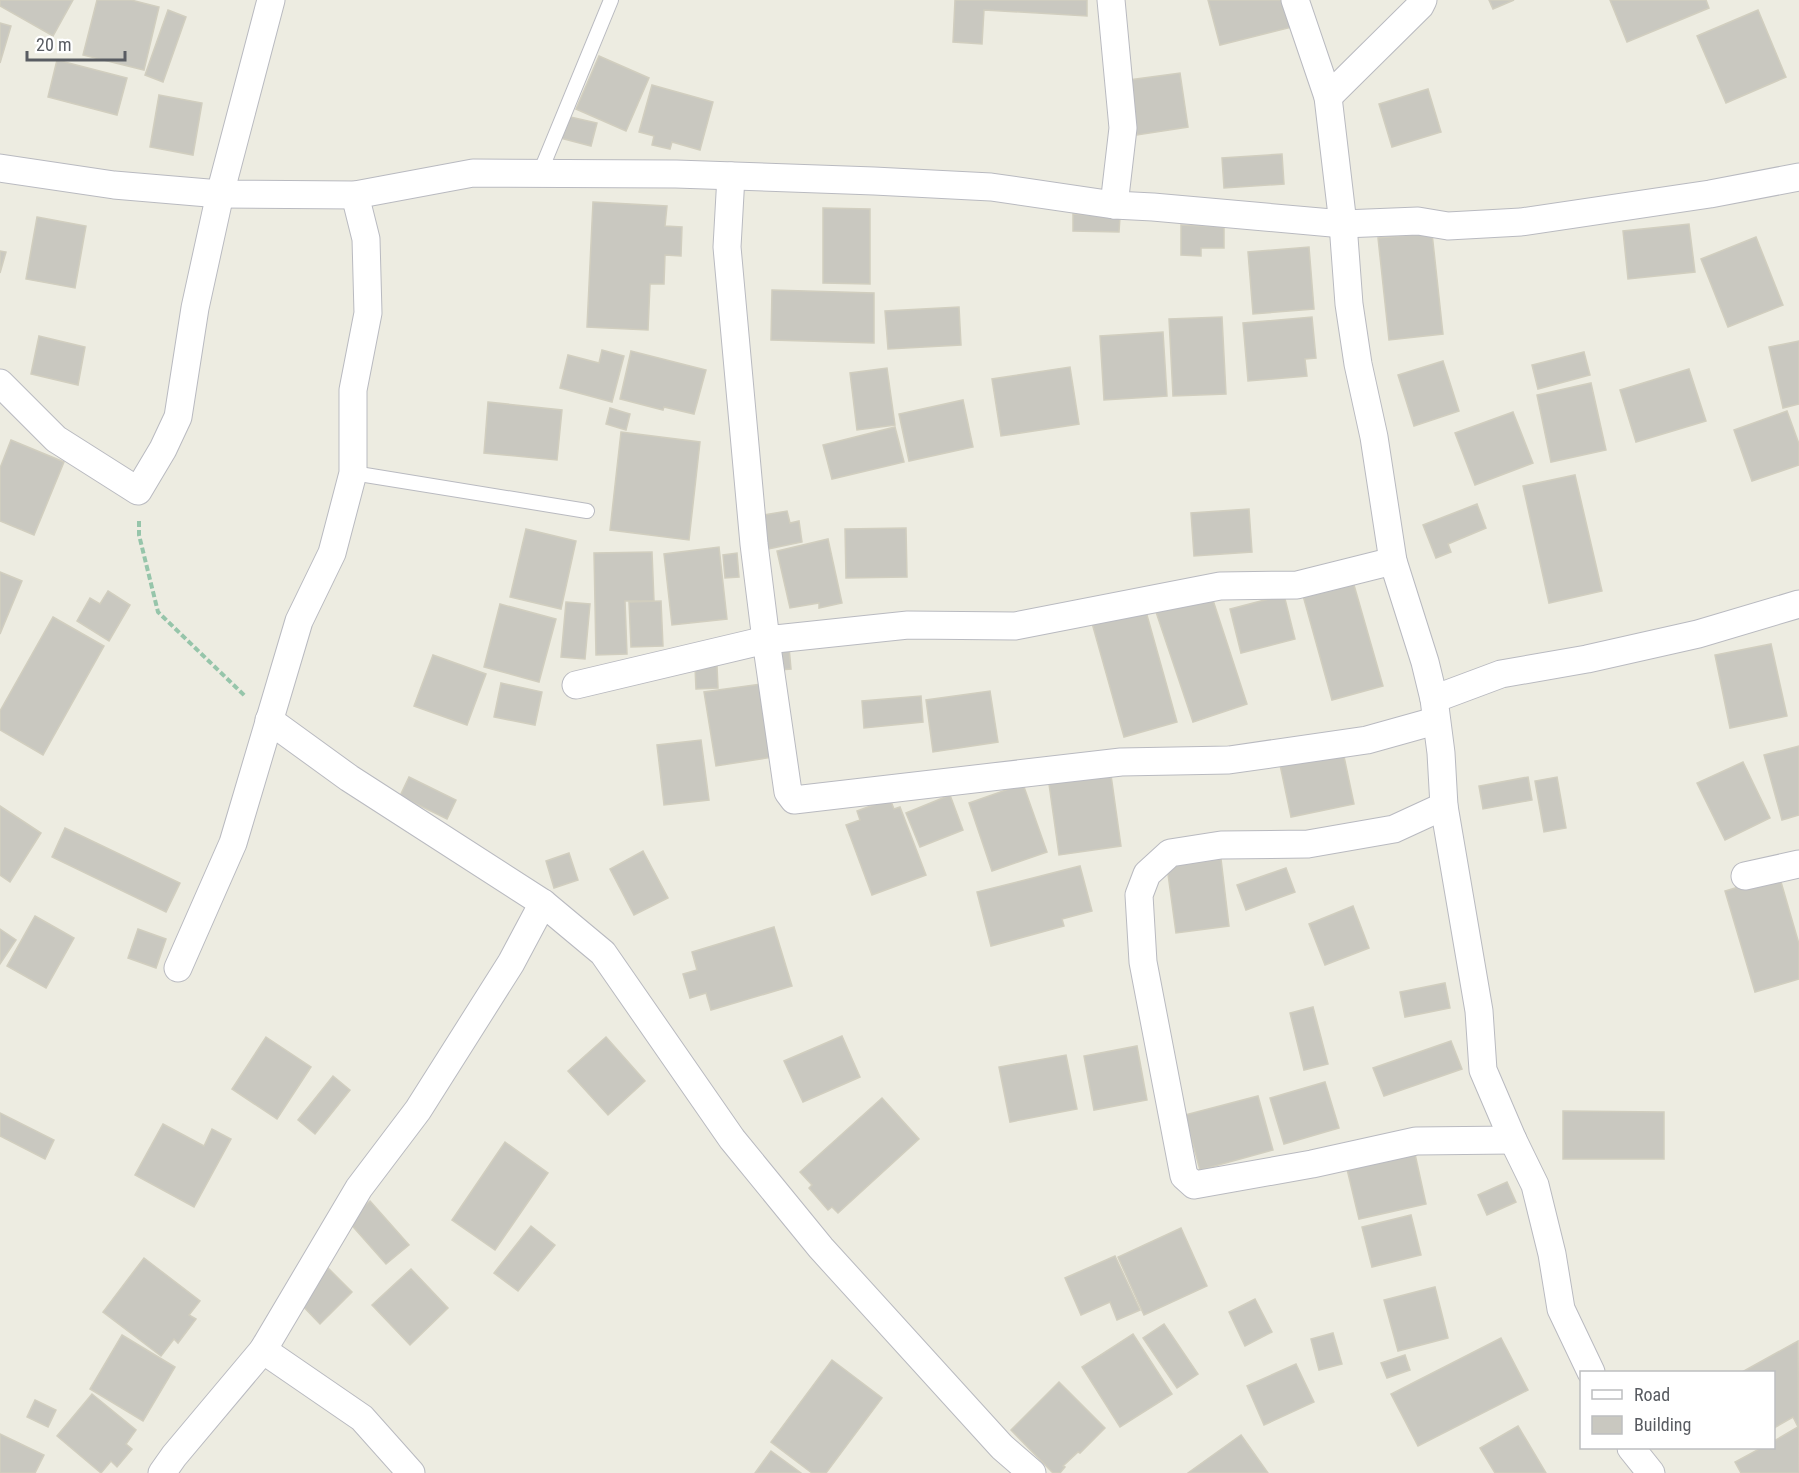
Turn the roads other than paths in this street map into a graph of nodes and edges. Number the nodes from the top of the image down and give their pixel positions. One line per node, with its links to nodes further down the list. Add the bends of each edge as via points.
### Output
1 (271, 0): 11 (street)
2 (611, 0): 8 (lane)
3 (1111, 0): 13 (street, via 1123,128)
4 (1294, 0): 6 (street)
5 (1423, 0): 6 (street)
6 (1328, 97): 14 (street)
7 (0, 168): 11 (street, via 114,185)
8 (539, 175): 9 (street); 12 (street, via 473,173)
9 (731, 176): 13 (street, via 991,187); 20 (street, via 727,247)
10 (1799, 177): 14 (street, via 1521,222)
11 (220, 194): 12 (street); 15 (street, via 195,308 178,417 138,491 56,439)
12 (355, 195): 16 (street, via 366,238 368,313 353,390)
13 (1114, 206): 14 (street)
14 (1343, 224): 18 (street, via 1348,304)
15 (0, 383)
16 (353, 473): 17 (lane); 23 (street, via 332,553 298,621)
17 (587, 511)
18 (1393, 561): 20 (street, via 1297,585 1220,586 1015,626 908,625); 22 (street, via 1425,662)
19 (1799, 604): 22 (street, via 1698,634 1501,674)
20 (766, 640): 21 (street); 22 (street, via 788,792 794,800 1121,762 1229,760 1367,740)
21 (576, 686)
22 (1435, 710): 24 (street)
23 (269, 720): 27 (street, via 349,778); 28 (street, via 233,843)
24 (1444, 806): 29 (street, via 1479,1011 1483,1070); 29 (street, via 1394,829 1308,844 1221,845 1170,853 1147,874 1139,895 1143,963 1184,1176 1194,1185 1416,1141)
25 (1799, 864): 26 (street)
26 (1745, 876)
27 (543, 903): 30 (street, via 511,963 418,1110 359,1188); 35 (street, via 603,953 732,1139 821,1248 1002,1447)
28 (178, 968)
29 (1513, 1140): 31 (street, via 1535,1185 1561,1309)
30 (262, 1350): 33 (street); 34 (street, via 362,1418)
31 (1591, 1371)
32 (1632, 1449): 36 (street)
33 (162, 1473)
34 (411, 1473)
35 (1032, 1473)
36 (1651, 1473)

